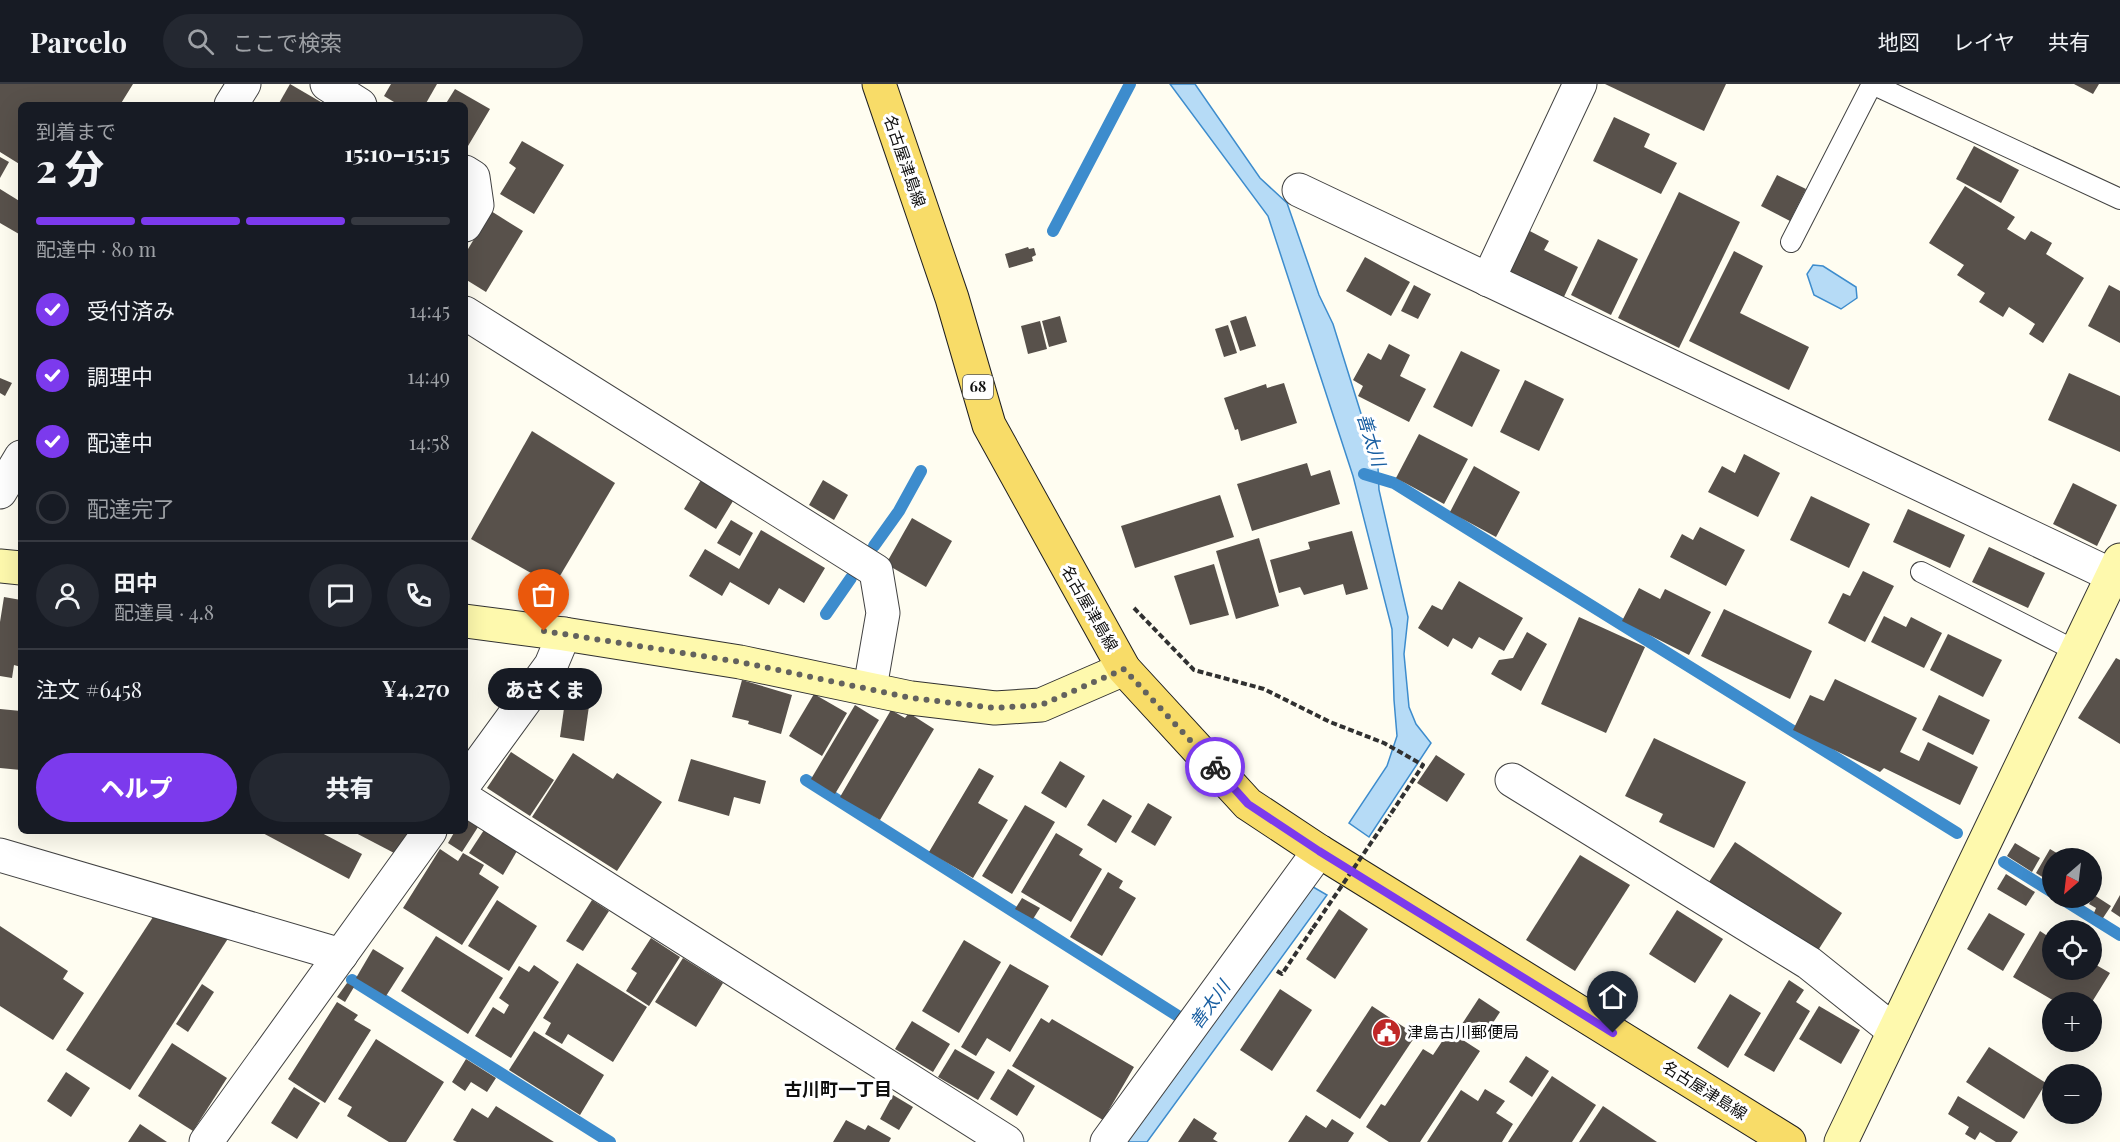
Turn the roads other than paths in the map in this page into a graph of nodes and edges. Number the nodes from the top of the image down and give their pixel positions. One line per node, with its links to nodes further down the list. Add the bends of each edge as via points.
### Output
1 (244, 84): 5 (street)
2 (327, 84): 6 (street)
3 (879, 84): 23 (main road, 名古屋津島線 / 68, via 952,298 989,425)
4 (1580, 84): 12 (street)
5 (233, 102)
6 (355, 102)
7 (468, 174): 10 (street, via 473,177 477,205)
8 (1299, 190): 12 (street)
9 (2120, 199): 11 (lane, via 1872,84)
10 (468, 220)
11 (1791, 242)
12 (1488, 279): 19 (street)
13 (468, 315): 24 (street, via 876,571 883,613)
14 (18, 462): 15 (street)
15 (0, 492)
16 (0, 566): 17 (street)
17 (18, 568)
18 (1921, 572): 22 (lane)
19 (2118, 572): 22 (street)
20 (468, 621): 21 (street)
21 (564, 634): 24 (street, via 740,662); 25 (street, via 550,665)
22 (2076, 651): 32 (street)
23 (1124, 669): 24 (street, via 1041,705 995,708 911,698); 29 (main road, 名古屋津島線 / 68, via 1248,804)
24 (870, 688)
25 (468, 779)
26 (1512, 780): 32 (street, via 1809,963)
27 (468, 801): 34 (street)
28 (428, 834): 31 (street)
29 (1319, 851): 35 (street); 36 (main road, 名古屋津島線 / 68)
30 (0, 855): 31 (street)
31 (341, 955): 33 (street)
32 (1894, 1031): 37 (street)
33 (209, 1141)
34 (1008, 1142)
35 (1107, 1142)
36 (1790, 1142)
37 (1841, 1142)

